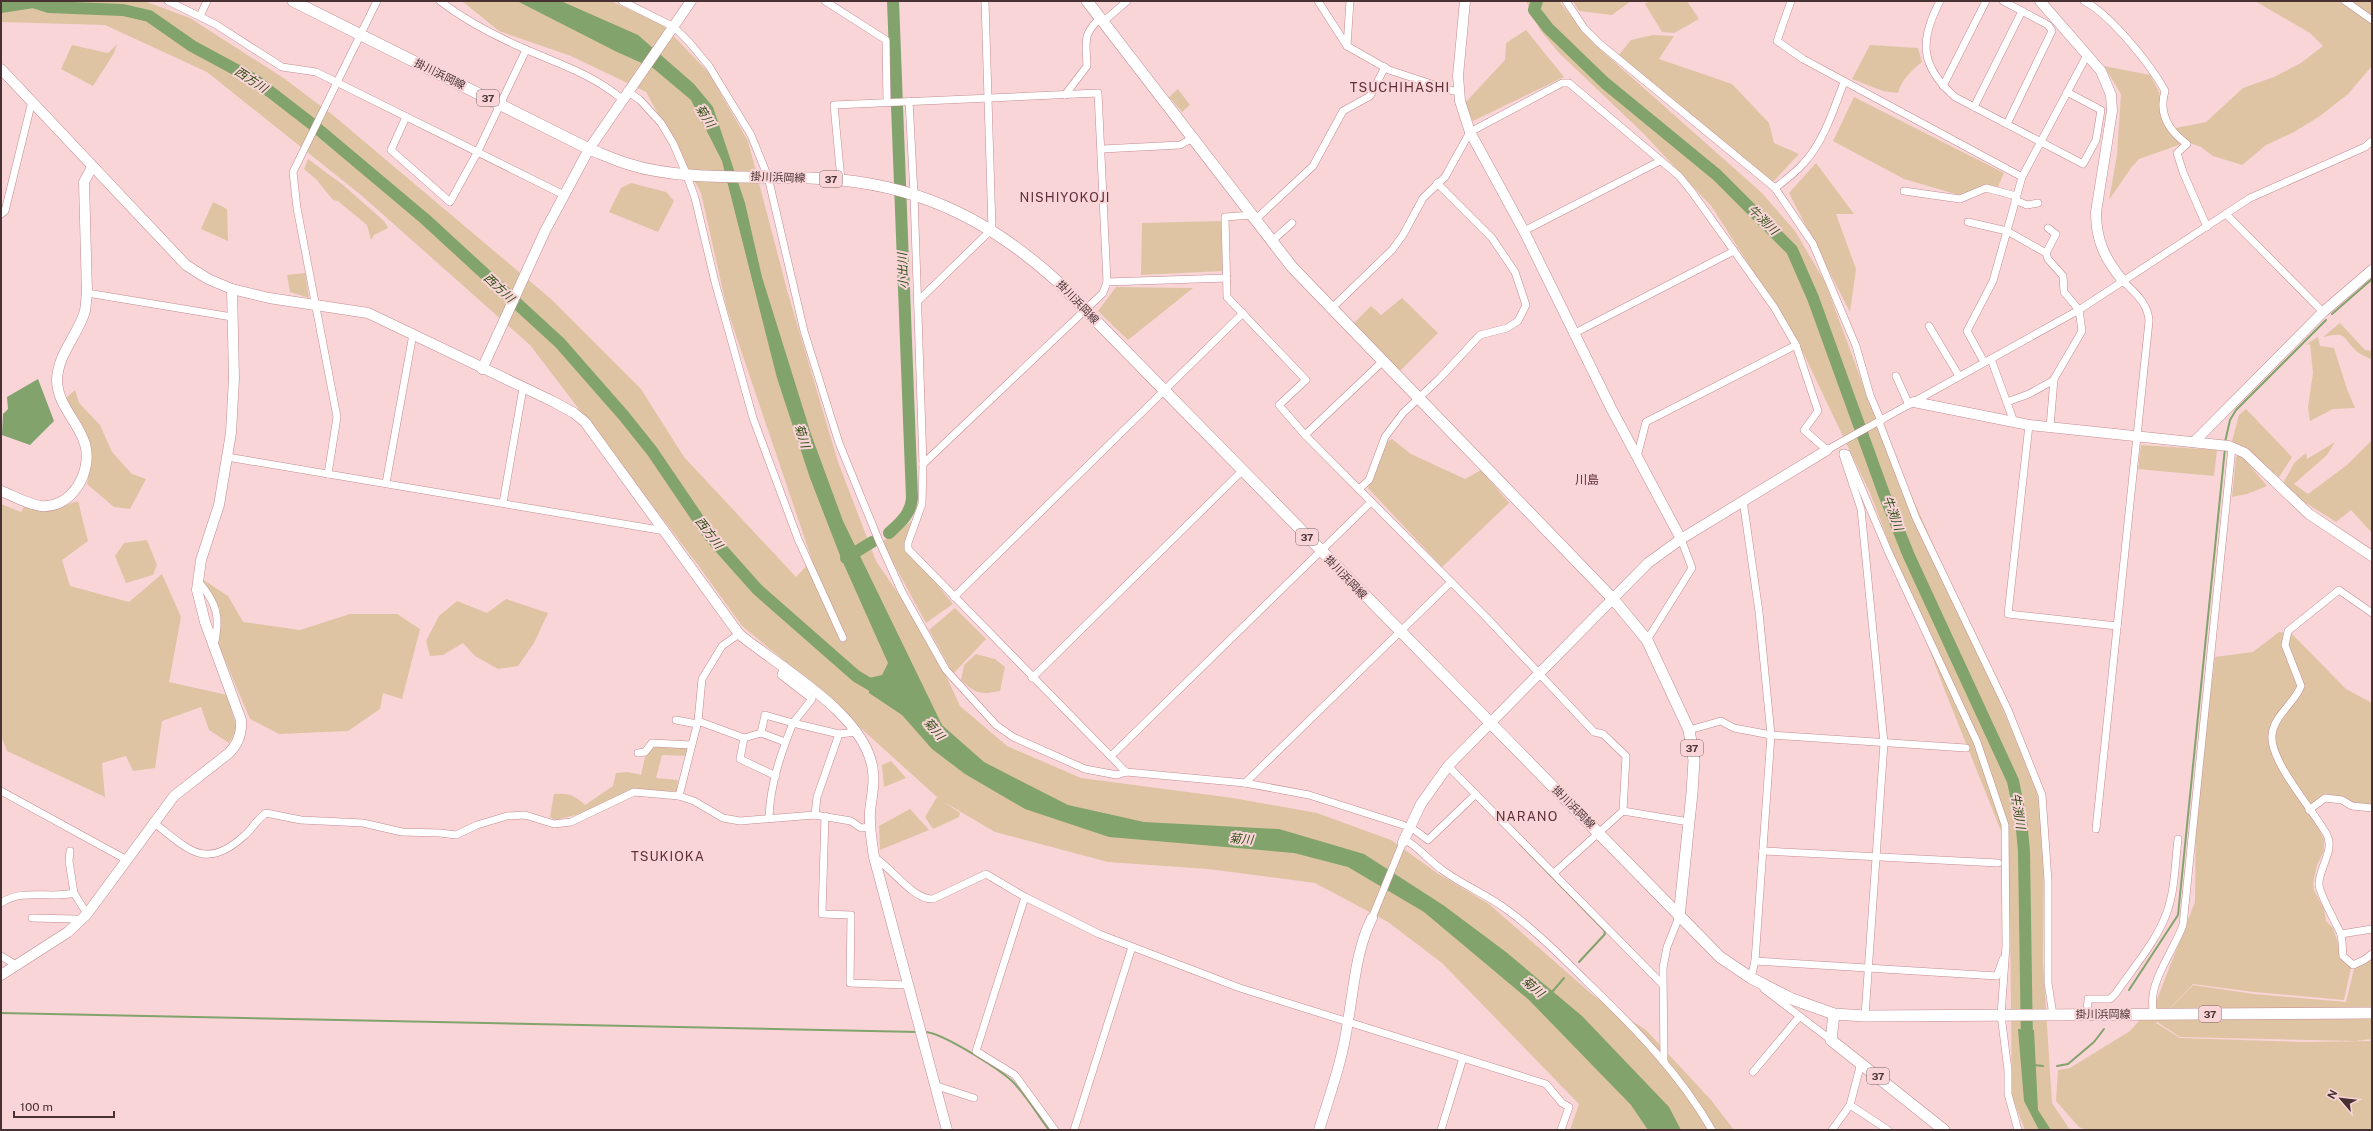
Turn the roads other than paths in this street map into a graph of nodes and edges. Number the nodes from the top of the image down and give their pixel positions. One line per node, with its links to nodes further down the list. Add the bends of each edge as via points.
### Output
1 (162, 1): 24 (street)
2 (168, 1): 24 (street)
3 (207, 1): 26 (street)
4 (293, 1): 30 (main road, 掛川浜岡線 / 37)
5 (377, 1): 30 (street)
6 (440, 1): 32 (street, via 489,33)
7 (622, 1): 29 (street)
8 (691, 1): 29 (street)
9 (825, 1): 45 (street, via 886,40)
10 (985, 1): 43 (street)
11 (1087, 1): 27 (main road, 37)
12 (1126, 1): 27 (street)
13 (1318, 1): 31 (street)
14 (1350, 1): 31 (street)
15 (1465, 1): 39 (street)
16 (1566, 1): 65 (street, via 1584,28 1600,44)
17 (1791, 1): 36 (street, via 1777,41 1803,60)
18 (1940, 1): 38 (street, via 1926,37 1926,53 1931,69)
19 (1986, 1): 38 (street)
20 (2003, 1): 25 (street)
21 (2040, 1): 33 (street)
22 (2084, 1): 76 (street, via 2097,9 2119,31 2157,75 2165,91 2162,102 2166,121 2174,135 2187,144 2177,153)
23 (2345, 1): 28 (street)
24 (176, 5): 26 (street)
25 (2022, 11): 48 (street); 50 (street, via 2048,25 2052,31)
26 (200, 16): 37 (street, via 282,67 316,72)
27 (1103, 19): 42 (street, via 1089,29 1086,40 1087,66); 52 (main road, 37)
28 (2372, 20)
29 (673, 28): 40 (street); 61 (street, via 709,66 736,108 751,135)
30 (360, 35): 37 (street); 47 (main road, 掛川浜岡線 / 37)
31 (1348, 46): 34 (street)
32 (526, 50): 40 (street, via 575,68 605,85); 47 (street)
33 (2087, 55): 41 (street); 86 (street, via 2101,71 2107,84 2112,111 2096,212 2096,228 2103,253)
34 (1385, 67): 39 (street, via 1453,91); 73 (street, via 1370,96 1343,112 1314,166)
35 (3, 74): 44 (street)
36 (1844, 82): 62 (street); 65 (street, via 1833,113 1803,164)
37 (336, 83): 49 (street); 91 (street, via 293,172)
38 (1943, 86): 48 (street)
39 (1459, 90): 51 (street)
40 (626, 92): 55 (street); 60 (street, via 640,100 661,123)
41 (2067, 92): 54 (street); 54 (street, via 2101,110 2096,140 2083,164)
42 (1065, 95): 43 (street); 56 (street, via 1098,93)
43 (989, 98): 46 (street); 78 (street)
44 (32, 101): 59 (street); 71 (street, via 5,211)
45 (888, 101): 46 (street); 63 (street, via 834,105)
46 (909, 101): 67 (street)
47 (499, 104): 55 (main road, 掛川浜岡線 / 37); 57 (street)
48 (1974, 107): 50 (street)
49 (406, 117): 57 (street); 57 (street, via 391,150 450,202)
50 (2007, 124): 54 (street)
51 (1470, 132): 58 (street, via 1562,83 1569,83); 64 (street, via 1445,177); 80 (street)
52 (1193, 138): 56 (street, via 1180,145); 73 (main road, 37)
53 (2372, 141): 72 (street, via 2365,147 2264,191)
54 (2040, 142): 62 (street)
55 (589, 149): 60 (main road, 掛川浜岡線 / 37, via 628,164); 68 (street)
56 (1102, 149): 87 (street)
57 (477, 153): 68 (street)
58 (1660, 161): 80 (street); 82 (street, via 1679,176)
59 (92, 167): 88 (street, via 186,265 208,279); 89 (street, via 84,182)
60 (688, 174): 61 (main road, 掛川浜岡線 / 37); 148 (street, via 753,418 798,539)
61 (768, 177): 63 (main road, 掛川浜岡線 / 37); 171 (street, via 804,331 839,443 902,592 946,670 996,725 1013,737 1085,769 1118,775)
62 (2022, 177): 69 (street)
63 (841, 180): 67 (main road, 掛川浜岡線 / 37, via 894,188)
64 (1438, 183): 92 (street, via 1423,198 1392,250); 111 (street, via 1492,238 1515,272 1526,305 1518,321 1506,328 1480,335)
65 (1775, 188): 114 (street, via 1813,244 1856,346)
66 (1904, 191): 69 (street, via 1960,198 1986,188)
67 (912, 194): 78 (main road, 掛川浜岡線 / 37, via 962,213); 90 (street)
68 (564, 195): 105 (street)
69 (2015, 198): 70 (street, via 2027,205); 79 (street)
70 (2038, 203)
71 (1, 214)
72 (2226, 214): 76 (street); 95 (street)
73 (1254, 217): 81 (main road, 37); 85 (street, via 1225,217)
74 (1968, 222): 79 (street)
75 (1292, 223): 81 (street)
76 (2207, 227): 86 (street)
77 (2048, 228): 83 (street, via 2056,234)
78 (992, 229): 90 (street); 93 (main road, 掛川浜岡線 / 37, via 1037,263)
79 (2007, 231): 83 (street); 104 (street, via 1993,281 1967,331)
80 (1524, 232): 100 (street)
81 (1272, 241): 92 (main road, 37)
82 (1734, 251): 100 (street); 101 (street, via 1774,307)
83 (2046, 254): 94 (street, via 2048,260 2063,276 2064,292)
84 (2372, 270): 95 (street)
85 (1226, 278): 87 (street); 96 (street, via 1227,297)
86 (2123, 281): 94 (street); 119 (street, via 2148,310)
87 (1107, 282): 93 (street, via 1103,293)
88 (232, 289): 91 (street); 97 (street)
89 (87, 293): 97 (street); 132 (street, via 85,311 60,362 57,379 58,395 85,444 86,457 82,477 73,493 51,506 27,502)
90 (918, 301): 127 (street)
91 (315, 305): 99 (street, via 368,313); 129 (street, via 337,417)
92 (1331, 309): 103 (main road, 37)
93 (1086, 310): 110 (main road, 掛川浜岡線 / 37); 127 (street)
94 (2080, 310): 102 (street); 108 (street, via 2082,331)
95 (2323, 312): 120 (street)
96 (1243, 313): 110 (street); 118 (street, via 1306,380 1279,405)
97 (232, 317): 125 (street, via 234,385)
98 (1929, 326): 107 (street)
99 (413, 334): 105 (street); 130 (street)
100 (1573, 334): 126 (street)
101 (1796, 345): 123 (street, via 1818,411 1804,430); 126 (street, via 1646,422)
102 (1991, 359): 104 (street); 112 (street)
103 (1382, 362): 111 (main road, 37); 118 (street)
104 (1984, 362): 107 (street)
105 (482, 369): 109 (street)
106 (1896, 376): 113 (street)
107 (1959, 376): 113 (street)
108 (2054, 380): 112 (street, via 2029,394); 117 (street)
109 (523, 388): 135 (street); 136 (street, via 574,413 585,422)
110 (1164, 392): 128 (main road, 掛川浜岡線 / 37); 142 (street)
111 (1419, 398): 131 (street, via 1385,436 1372,474); 143 (main road, 37)
112 (2007, 402): 115 (street)
113 (1912, 404): 114 (street); 115 (street)
114 (1880, 422): 121 (street); 225 (street, via 1916,518 2008,710 2042,795 2048,881)
115 (2014, 422): 116 (street)
116 (2029, 425): 117 (street); 145 (street, via 2008,614)
117 (2050, 427): 119 (street)
118 (1305, 435): 131 (street)
119 (2136, 438): 120 (street); 145 (street)
120 (2194, 442): 122 (street)
121 (1840, 444): 123 (street); 124 (street)
122 (2227, 446): 139 (street, via 2246,453 2309,514); 223 (street, via 2183,925 2177,943 2157,982 2153,994)
123 (1827, 450): 133 (street)
124 (1843, 453): 165 (street, via 1861,509); 210 (street, via 1847,454 1888,551 1977,742 2005,825)
125 (227, 457): 129 (street); 140 (street, via 219,505 201,560)
126 (1637, 457): 137 (street)
127 (923, 464): 142 (street, via 922,504 908,543 908,550)
128 (1243, 470): 138 (main road, 掛川浜岡線 / 37); 153 (street)
129 (328, 474): 130 (street)
130 (386, 484): 135 (street)
131 (1359, 489): 134 (street)
132 (1, 491)
133 (1743, 500): 137 (street); 162 (street, via 1759,612)
134 (1371, 502): 138 (street); 141 (street)
135 (503, 503): 136 (street)
136 (665, 531): 147 (street)
137 (1681, 539): 143 (street, via 1648,562); 149 (street, via 1692,568)
138 (1321, 552): 146 (main road, 掛川浜岡線 / 37); 169 (street)
139 (2372, 556)
140 (198, 581): 150 (street, via 197,590); 150 (street, via 216,606 218,622)
141 (1450, 582): 146 (street); 152 (street)
142 (954, 597): 153 (street)
143 (1614, 600): 149 (main road, 37); 152 (street)
144 (2372, 613): 178 (street, via 2339,590 2288,631 2285,645 2301,686 2298,694 2275,722 2272,739 2290,782)
145 (2117, 626): 187 (street)
146 (1400, 632): 157 (main road, 掛川浜岡線 / 37); 173 (street)
147 (739, 634): 151 (street); 155 (street, via 722,646 702,679)
148 (843, 638)
149 (1647, 640): 158 (main road, 37)
150 (214, 646): 183 (street, via 241,720 236,747 174,796)
151 (784, 665): 156 (street, via 781,675 812,699); 159 (street)
152 (1540, 674): 157 (street); 179 (street, via 1594,732 1603,734 1626,756)
153 (1032, 678): 169 (street)
154 (676, 720): 155 (street)
155 (698, 723): 163 (street); 166 (street)
156 (793, 723): 160 (street, via 765,715); 161 (street); 164 (street)
157 (1490, 724): 170 (street); 189 (main road, 掛川浜岡線 / 37)
158 (1689, 730): 162 (street, via 1721,721 1734,728); 184 (main road, 37, via 1694,760)
159 (858, 732): 161 (street); 186 (street, via 867,746 874,773)
160 (761, 733): 163 (street); 164 (street)
161 (839, 734): 180 (street, via 817,798)
162 (1770, 735): 165 (street); 193 (street)
163 (744, 738): 172 (street, via 740,759)
164 (785, 742): 172 (street, via 777,764)
165 (1884, 743): 167 (street); 194 (street)
166 (691, 745): 168 (street, via 652,743 645,752); 176 (street)
167 (1966, 748)
168 (638, 753)
169 (1111, 756): 171 (street)
170 (1448, 766): 175 (street); 191 (street, via 1421,804)
171 (1126, 772): 173 (street)
172 (776, 776): 182 (street, via 769,800)
173 (1245, 783): 185 (street, via 1314,797)
174 (1, 791): 196 (street)
175 (1476, 794): 188 (street, via 1428,840); 198 (street)
176 (678, 796): 182 (street, via 694,801 723,818 740,821); 183 (street, via 634,792 571,822 554,824 525,815 507,816 477,825 456,835 402,832 363,823 301,820 266,813 233,845 214,855 201,855 187,848)
177 (2372, 808): 178 (street, via 2352,806 2342,800 2325,798)
178 (2309, 810): 208 (street, via 2327,836 2328,850 2319,885)
179 (1623, 811): 184 (street); 189 (street)
180 (815, 815): 181 (street); 182 (street)
181 (825, 816): 186 (street, via 851,821 861,828); 219 (street, via 822,914 851,915 850,983)
182 (769, 818)
183 (153, 822): 196 (street)
184 (1688, 822): 203 (main road, 37)
185 (1403, 824)
186 (871, 827): 195 (street)
187 (2096, 829)
188 (1416, 831)
189 (1598, 831): 198 (street); 203 (main road, 掛川浜岡線 / 37)
190 (2178, 839): 222 (street, via 2171,896 2160,928 2116,993 2110,999 2088,1000)
191 (1403, 840): 205 (street); 231 (street, via 1416,846 1441,869 1506,909 1625,1018)
192 (70, 851): 199 (street)
193 (1763, 851): 194 (street); 213 (street)
194 (1877, 856): 197 (street); 215 (street)
195 (874, 857): 200 (street, via 887,865 917,895 926,900 986,874); 219 (street)
196 (127, 860): 202 (street)
197 (1998, 863)
198 (1554, 873): 218 (street)
199 (74, 893): 201 (street, via 62,896 16,895); 202 (street)
200 (1025, 898): 209 (street); 238 (street, via 976,1051 1015,1076)
201 (1, 903)
202 (87, 914): 206 (street)
203 (1679, 917): 217 (main road, 掛川浜岡線 / 37, via 1720,957); 218 (street, via 1667,947)
204 (32, 918): 206 (street, via 75,919)
205 (1372, 918): 228 (street, via 1352,984)
206 (78, 923): 214 (street)
207 (2372, 929): 208 (street)
208 (2341, 934): 211 (street, via 2343,956 2353,965)
209 (1132, 947): 228 (street, via 1240,988); 239 (street)
210 (2006, 952): 215 (street, via 1997,976); 224 (street)
211 (2372, 954)
212 (1, 956): 214 (street)
213 (1755, 961): 215 (street); 217 (street)
214 (16, 965): 216 (street)
215 (1870, 968): 226 (street)
216 (1, 975)
217 (1750, 978): 221 (main road, 掛川浜岡線 / 37, via 1792,999); 227 (street)
218 (1662, 984): 231 (street)
219 (908, 985): 234 (street)
220 (2372, 1013): 223 (main road, 掛川浜岡線 / 37)
221 (1834, 1014): 226 (main road, 掛川浜岡線 / 37); 229 (main road)
222 (2087, 1014): 223 (main road, 掛川浜岡線 / 37); 225 (main road, 掛川浜岡線 / 37)
223 (2153, 1014)
224 (2004, 1015): 225 (main road, 掛川浜岡線 / 37); 226 (main road, 掛川浜岡線 / 37); 247 (street, via 2008,1094)
225 (2050, 1015)
226 (1865, 1016)
227 (1799, 1017): 229 (street); 233 (street)
228 (1348, 1022): 230 (street); 240 (street, via 1341,1056)
229 (1831, 1040): 232 (main road, 37)
230 (1463, 1058): 241 (street); 242 (street, via 1546,1084 1562,1103 1569,1107)
231 (1664, 1062): 243 (street)
232 (1861, 1063): 236 (street); 246 (main road, 37)
233 (1753, 1072)
234 (934, 1085): 235 (street); 237 (street)
235 (974, 1098)
236 (1850, 1105): 244 (street); 245 (street)
237 (947, 1130)
238 (1055, 1130)
239 (1074, 1130)
240 (1319, 1130)
241 (1441, 1130)
242 (1561, 1130)
243 (1712, 1130)
244 (1832, 1130)
245 (1888, 1130)
246 (1944, 1130)
247 (2018, 1130)

